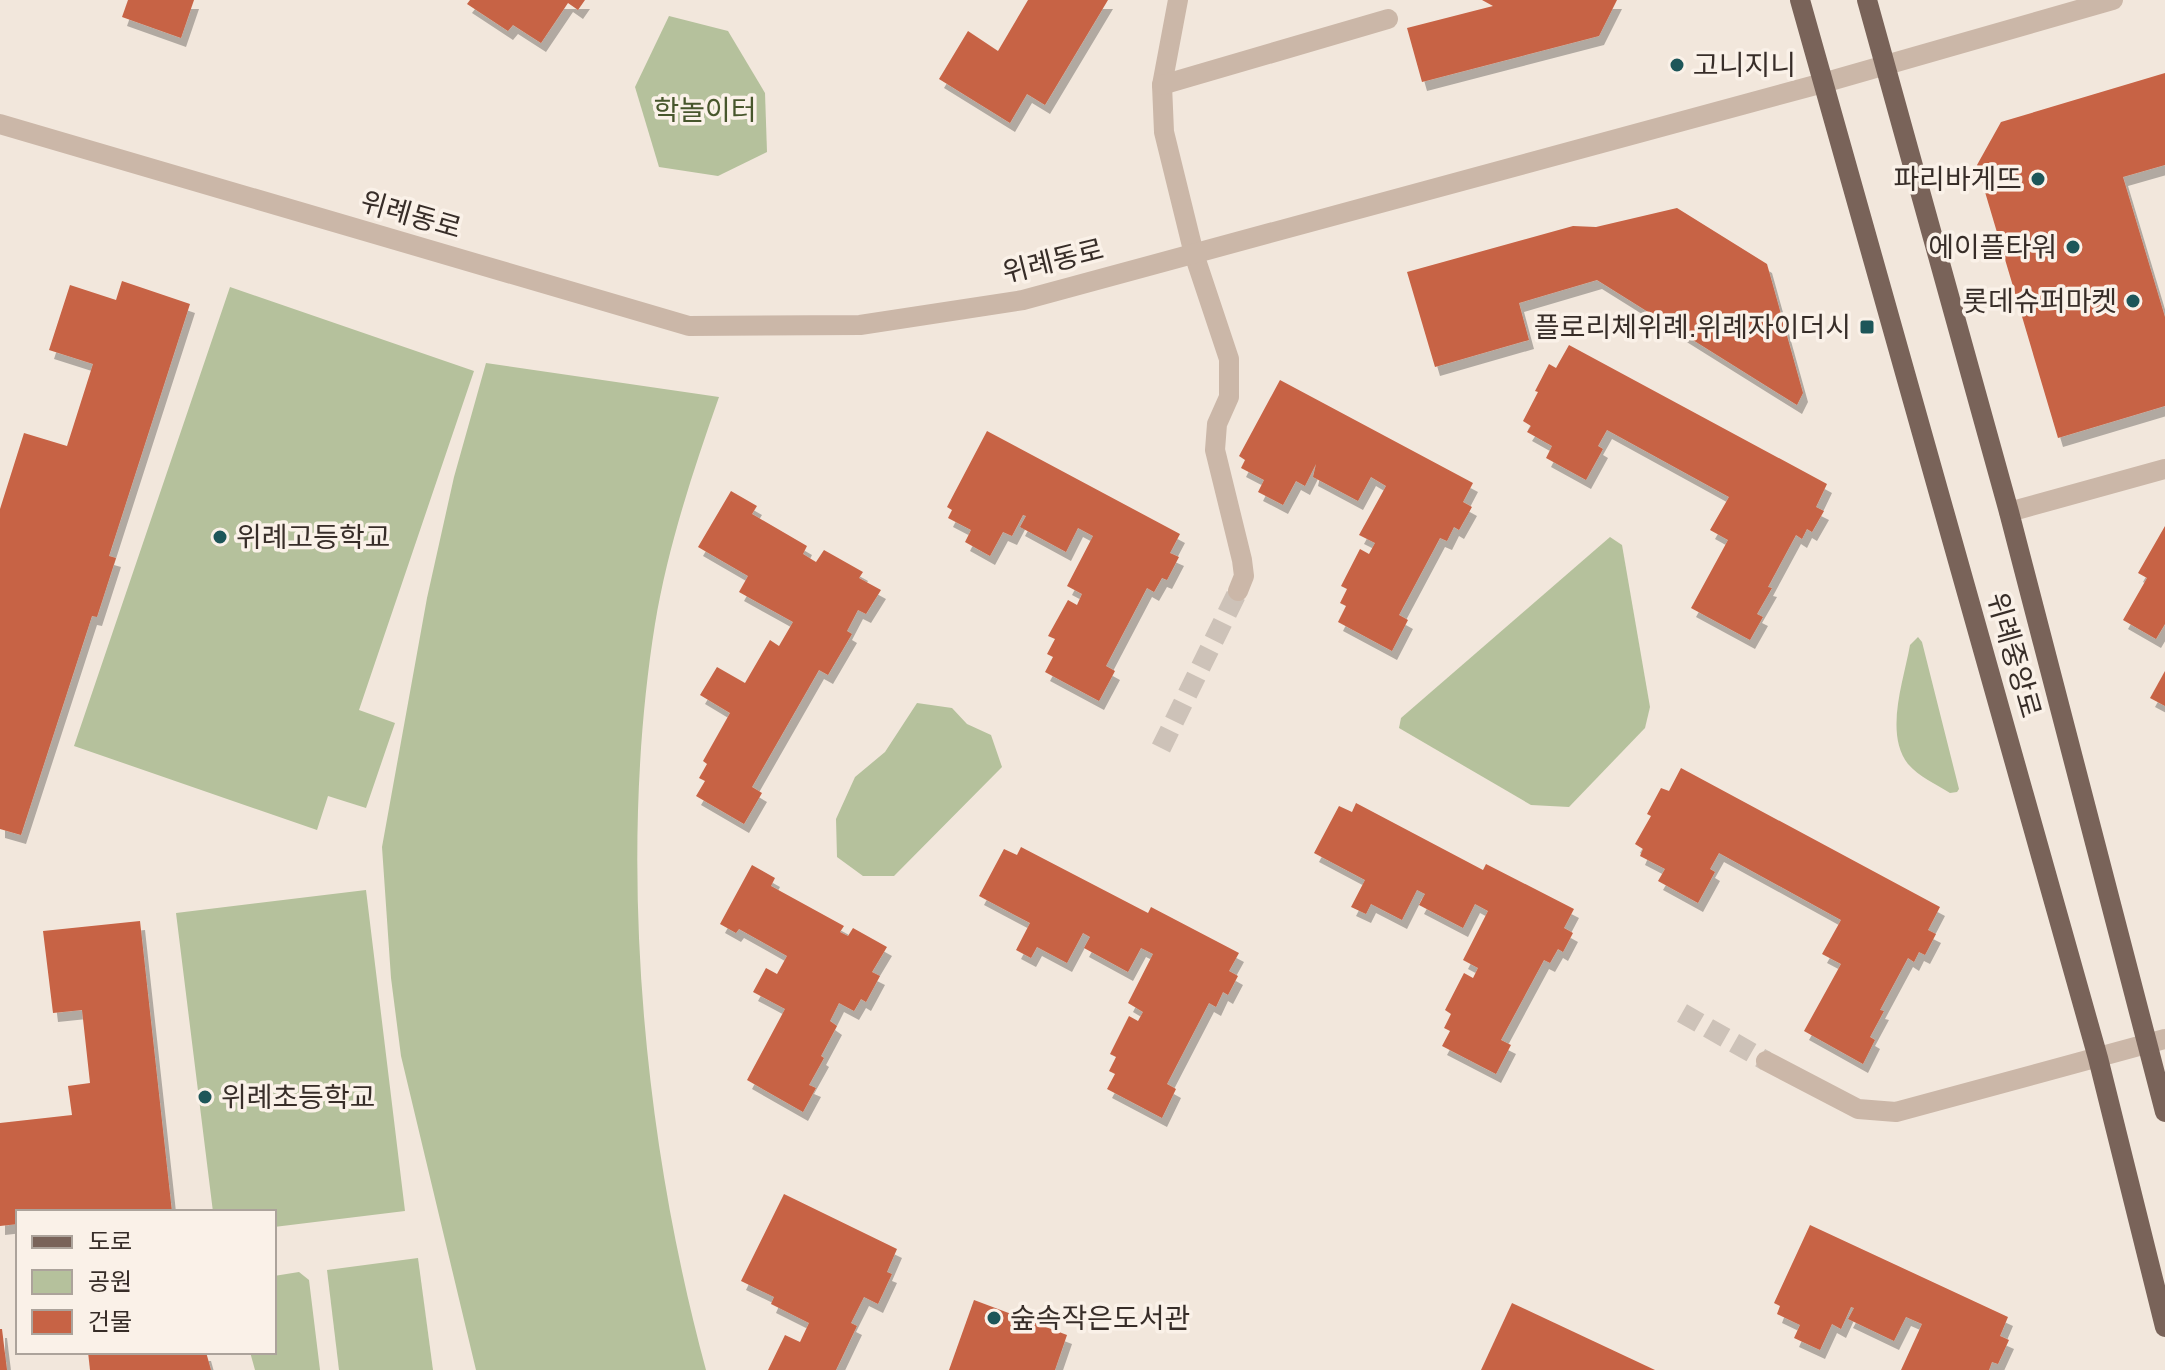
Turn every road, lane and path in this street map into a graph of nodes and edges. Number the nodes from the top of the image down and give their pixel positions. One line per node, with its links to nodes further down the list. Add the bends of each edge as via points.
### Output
1 (1178, 0): 8 (street)
2 (1800, 0): 7 (main road, 위례중앙로)
3 (1867, 0): 6 (main road, 위례중앙로)
4 (2113, 0): 6 (street, 위례동로)
5 (1388, 19): 8 (street)
6 (1884, 63): 7 (street, 위례동로); 12 (main road, 위례중앙로)
7 (1823, 83): 10 (street, 위례동로); 15 (main road, 위례중앙로)
8 (1162, 85): 10 (street, via 1164,132)
9 (0, 124): 10 (street, 위례동로, via 689,326 860,325 1023,300)
10 (1194, 254): 13 (street, via 1229,359 1229,397 1217,424 1215,450 1242,560 1244,576)
11 (2165, 469): 12 (street)
12 (2009, 512): 14 (main road, 위례중앙로)
13 (1238, 591)
14 (2156, 1042): 15 (street); 17 (main road, 위례중앙로)
15 (2098, 1058): 16 (street, via 1896,1112 1858,1109); 18 (main road, 위례중앙로)
16 (1766, 1061)
17 (2165, 1112)
18 (2165, 1327)

